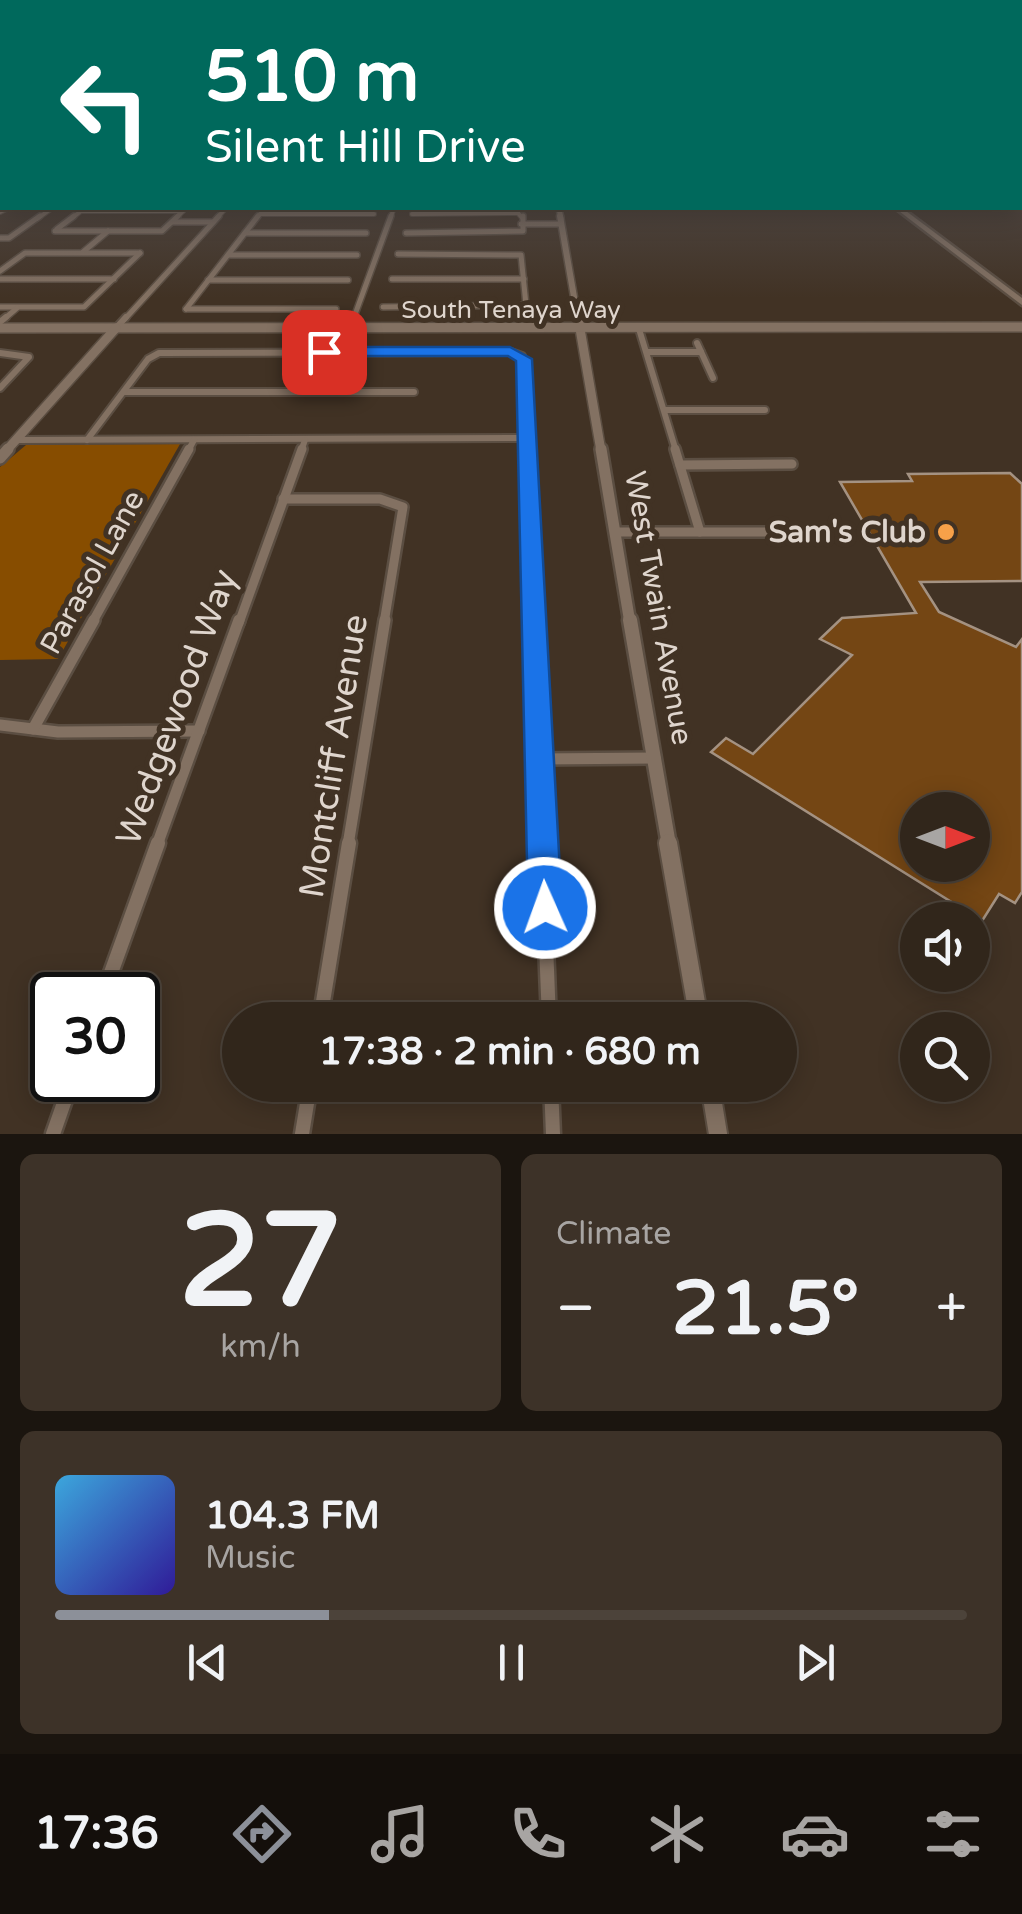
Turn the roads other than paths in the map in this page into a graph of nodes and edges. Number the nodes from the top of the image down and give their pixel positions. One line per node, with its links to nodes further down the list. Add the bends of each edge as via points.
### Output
1 (49, 210): 17 (street)
2 (224, 210): 9 (street)
3 (393, 210): 42 (street)
4 (558, 210): 11 (street, West Twain Avenue)
5 (901, 210): 24 (main road)
6 (374, 214): 13 (street, via 260,214)
7 (412, 214): 10 (street, via 523,215)
8 (172, 222): 9 (street); 12 (street, via 162,231); 12 (street, via 183,211 81,211 54,231)
9 (213, 222): 40 (street)
10 (521, 224): 11 (street); 15 (street, via 522,232)
11 (560, 224): 44 (street, West Twain Avenue)
12 (108, 231): 18 (street)
13 (245, 233): 16 (street); 21 (street)
14 (406, 233): 15 (street)
15 (469, 233): 20 (street)
16 (366, 234)
17 (0, 238)
18 (82, 253): 23 (street, via 25,253); 25 (street, via 140,253)
19 (398, 254): 20 (street)
20 (466, 254): 27 (street, via 523,256)
21 (228, 255): 22 (street); 28 (street)
22 (357, 256)
23 (0, 275): 25 (street)
24 (986, 277): 30 (main road); 37 (main road)
25 (114, 279): 32 (street, via 84,307)
26 (392, 279): 27 (street)
27 (524, 279): 34 (street, via 522,307)
28 (208, 280): 29 (street); 35 (street, via 186,309)
29 (348, 280)
30 (1022, 302)
31 (0, 307): 32 (street)
32 (18, 307): 38 (street)
33 (383, 307): 34 (street)
34 (459, 307): 43 (street)
35 (252, 309): 36 (street); 41 (street)
36 (336, 309)
37 (1022, 312)
38 (0, 325): 40 (street, South Tenaya Way)
39 (1022, 327): 45 (street, South Tenaya Way)
40 (116, 328): 41 (street, South Tenaya Way); 57 (street)
41 (240, 328): 42 (street, South Tenaya Way)
42 (350, 328): 43 (street, South Tenaya Way)
43 (457, 328): 44 (street, South Tenaya Way)
44 (578, 328): 45 (street, South Tenaya Way); 66 (street, West Twain Avenue)
45 (639, 329): 47 (street)
46 (698, 342): 48 (street)
47 (647, 352): 48 (street); 54 (street)
48 (701, 352): 50 (street)
49 (0, 353): 51 (street, via 27,354 28,360)
50 (713, 378)
51 (0, 388)
52 (124, 392): 53 (street); 56 (street, via 159,353 517,354 524,359); 58 (street)
53 (414, 392)
54 (664, 410): 55 (street); 63 (street)
55 (765, 410)
56 (526, 438): 60 (street); 73 (street)
57 (18, 440): 58 (street); 61 (street)
58 (87, 440): 59 (street)
59 (194, 440): 60 (street); 70 (street, Parasol Lane)
60 (304, 440): 64 (street, Wedgewood Way)
61 (0, 458)
62 (792, 464): 63 (street)
63 (680, 465): 67 (street)
64 (283, 499): 65 (street); 71 (street, Wedgewood Way)
65 (399, 502): 75 (street, Montcliff Avenue)
66 (616, 532): 67 (street); 72 (street, West Twain Avenue)
67 (700, 532): 68 (street)
68 (825, 532)
69 (0, 725): 70 (street)
70 (33, 729): 71 (street)
71 (199, 731): 74 (street, Wedgewood Way)
72 (654, 758): 73 (street); 77 (street, West Twain Avenue)
73 (540, 760): 76 (street)
74 (111, 972)
75 (323, 1002)
76 (548, 1002)
77 (696, 1002)
78 (64, 1102): 82 (street)
79 (307, 1102): 83 (street)
80 (552, 1102): 84 (street)
81 (713, 1102): 85 (street)
82 (53, 1134)
83 (302, 1134)
84 (553, 1134)
85 (718, 1134)

